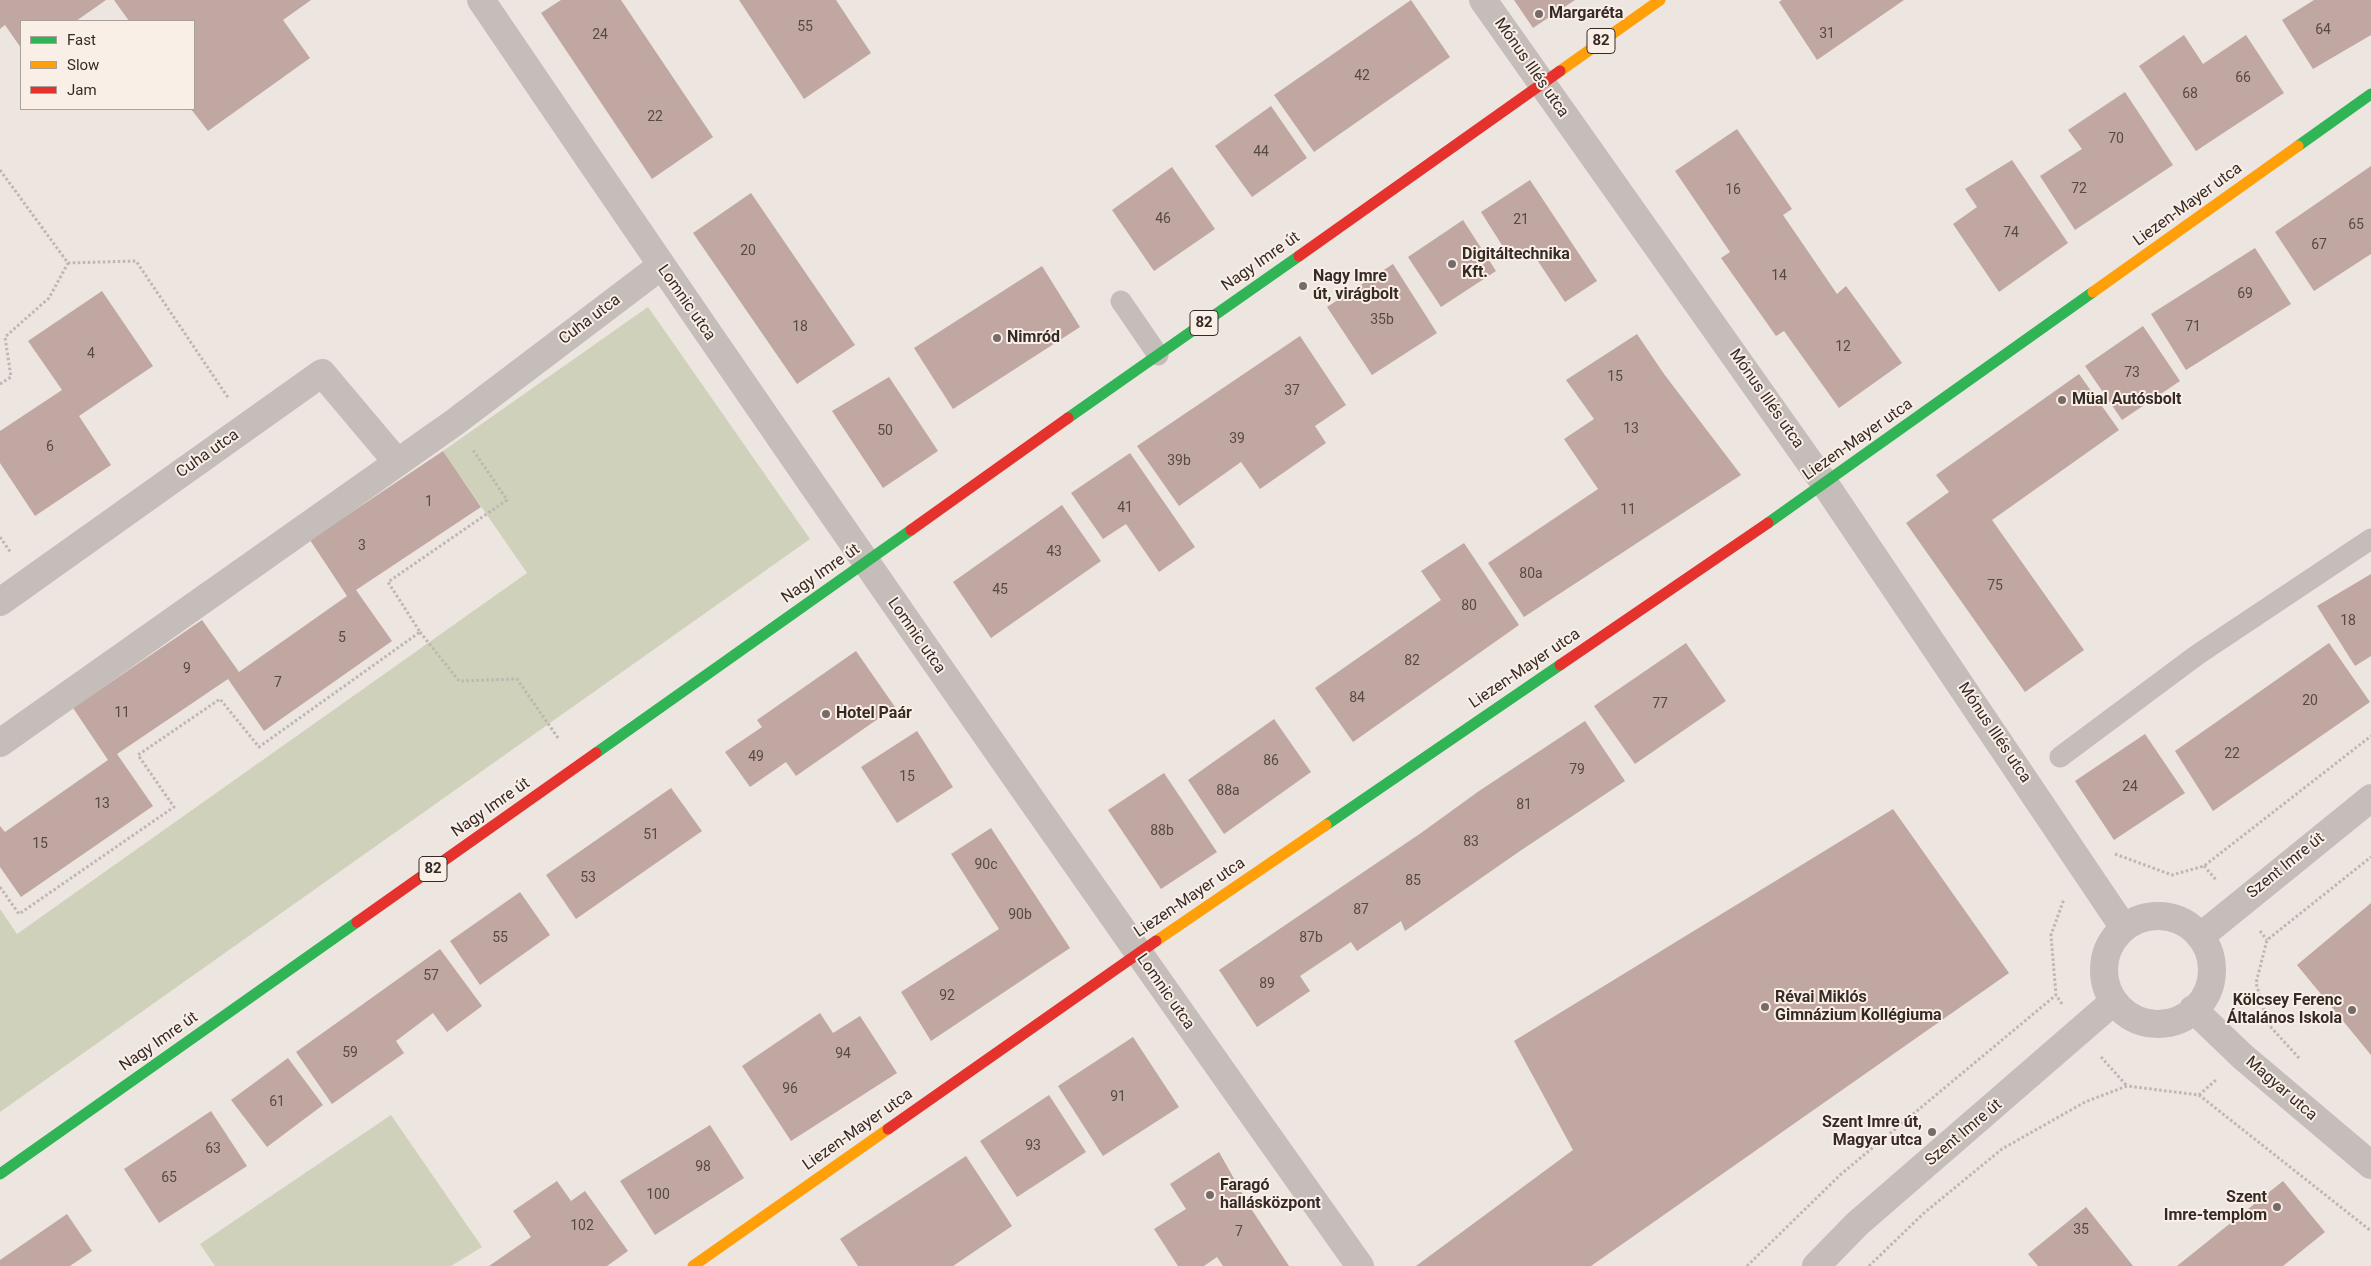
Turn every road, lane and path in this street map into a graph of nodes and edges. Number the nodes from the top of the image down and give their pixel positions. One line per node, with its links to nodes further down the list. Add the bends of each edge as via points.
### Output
1 (481, 0): 8 (street, Lomnic utca)
2 (1483, 0): 4 (street, Mónus Illés utca)
3 (1660, 0): 4 (street, Nagy Imre út / 82)
4 (1542, 83): 10 (street, Nagy Imre út / 82); 15 (street, Mónus Illés utca)
5 (2371, 94): 15 (street, Liezen-Mayer utca)
6 (0, 170): 7 (path)
7 (68, 263): 11 (path, via 49,298 5,337 11,376); 13 (path, via 136,261)
8 (661, 266): 12 (street, Cuha utca); 17 (street, Lomnic utca)
9 (1121, 301): 10 (lane)
10 (1158, 355): 17 (street, Nagy Imre út / 82)
11 (0, 384)
12 (455, 422): 14 (street, Cuha utca); 19 (path, via 507,500 388,582)
13 (248, 427): 14 (street, Cuha utca, via 322,374); 18 (street, Cuha utca)
14 (397, 462): 21 (street, Cuha utca)
15 (1826, 484): 26 (street, Mónus Illés utca); 30 (street, Liezen-Mayer utca)
16 (2371, 539): 22 (lane, via 2197,655)
17 (866, 562): 23 (street, Nagy Imre út / 82); 30 (street, Lomnic utca)
18 (0, 602)
19 (420, 632): 23 (path, via 460,680 517,679); 27 (path, via 258,747 220,699 138,755 174,807 18,914)
20 (2371, 736): 26 (path, via 2204,866 2172,874 2115,853)
21 (0, 743)
22 (2060, 756)
23 (578, 767): 38 (street, Nagy Imre út / 82)
24 (2371, 798): 29 (street, Szent Imre út)
25 (2371, 858): 35 (path, via 2267,940 2256,983 2268,1024)
26 (2086, 871): 28 (street, Mónus Illés utca); 31 (path, via 2069,882 2051,935)
27 (0, 887)
28 (2124, 928): 29 (street, via 2142,919 2172,917 2191,926); 32 (street, via 2105,961 2105,976)
29 (2202, 936): 33 (street, via 2210,951 2210,981 2204,997)
30 (1138, 954): 40 (street, Liezen-Mayer utca); 41 (street, Lomnic utca)
31 (2056, 995): 34 (path); 42 (path, via 1840,1175)
32 (2113, 1002): 33 (street, via 2127,1015 2158,1024 2177,1020); 34 (street, Szent Imre út)
33 (2193, 1009): 37 (street, Magyar utca, via 2242,1056)
34 (2080, 1033): 36 (path); 43 (street, Szent Imre út, via 1857,1224)
35 (2306, 1066)
36 (2127, 1086): 39 (path, via 2199,1095); 44 (path, via 2086,1102 2002,1149 1924,1213)
37 (2371, 1165)
38 (0, 1174)
39 (2371, 1231)
40 (693, 1266)
41 (1360, 1266)
42 (1747, 1266)
43 (1816, 1266)
44 (1869, 1266)

